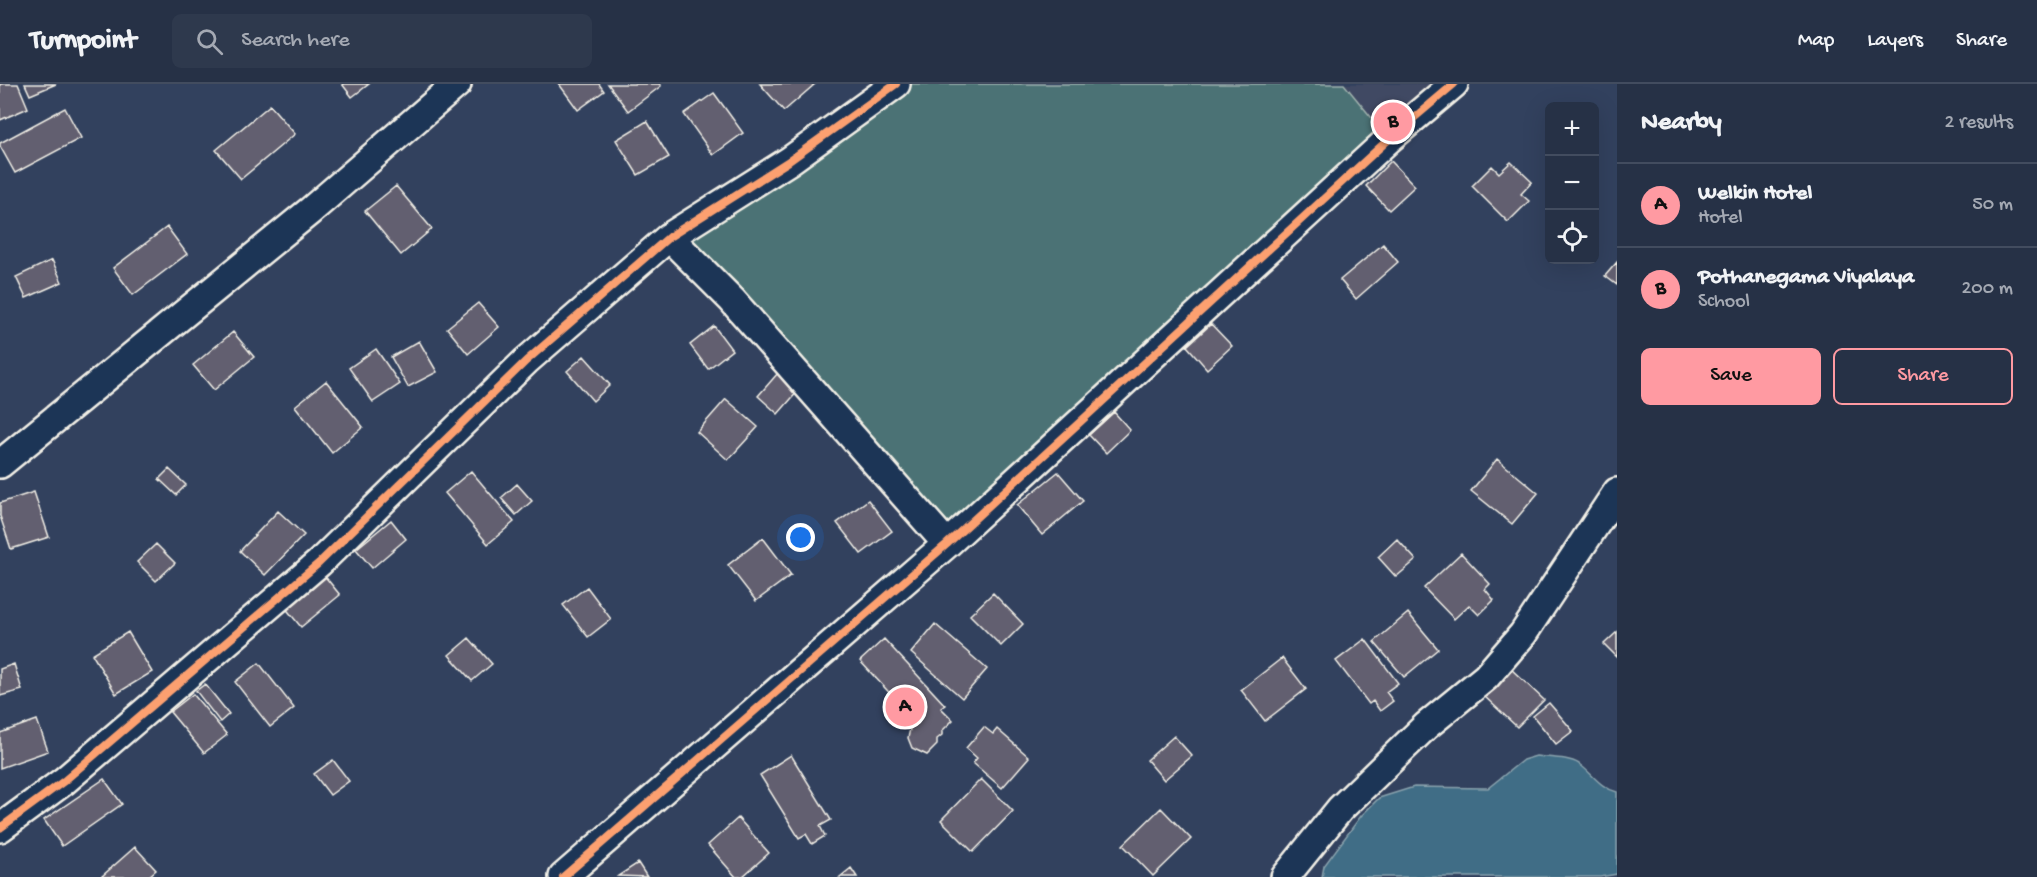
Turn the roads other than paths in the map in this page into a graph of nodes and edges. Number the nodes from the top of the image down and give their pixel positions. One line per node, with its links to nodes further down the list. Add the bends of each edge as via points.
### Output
1 (457, 84): 5 (street, via 300,219)
2 (896, 84): 4 (street, via 789,161)
3 (1454, 84): 7 (street)
4 (669, 237): 7 (street, via 732,300); 8 (street, via 526,361 319,563 64,781)
5 (0, 464)
6 (1617, 492): 10 (street, via 1523,634 1486,677 1426,726 1340,809)
7 (947, 544): 9 (street)
8 (0, 828)
9 (563, 877)
10 (1285, 877)

